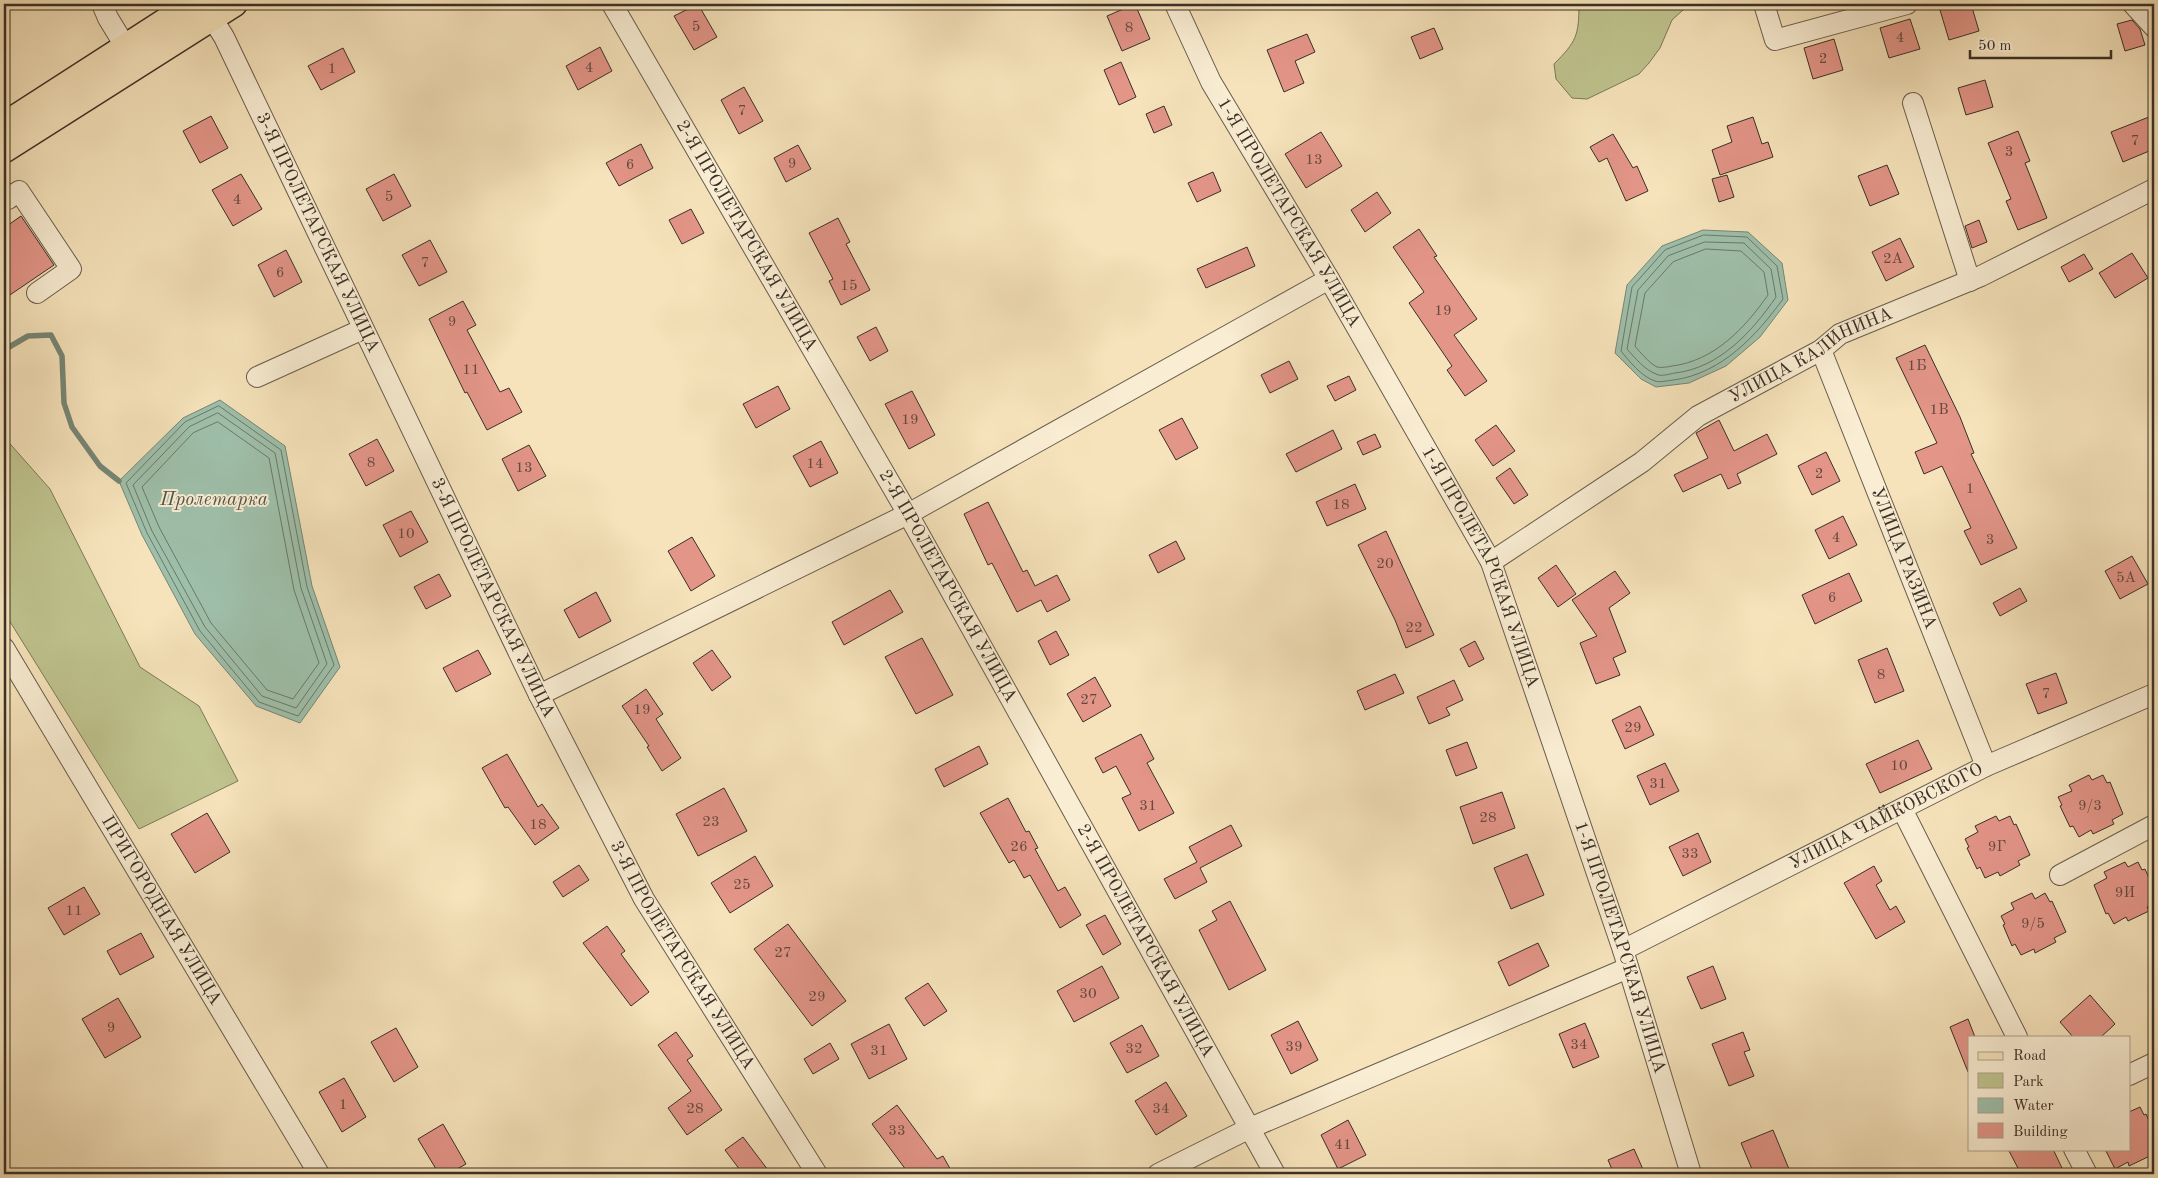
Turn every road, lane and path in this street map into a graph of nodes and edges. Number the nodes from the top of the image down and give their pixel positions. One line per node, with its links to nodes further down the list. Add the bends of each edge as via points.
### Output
1 (102, 4): 10 (street)
2 (234, 4): 8 (main road)
3 (612, 4): 22 (street, 2-Я ПРОЛЕТАРСКАЯ УЛИЦА)
4 (1175, 4): 16 (street, 1-Я ПРОЛЕТАРСКАЯ УЛИЦА, via 1211,82)
5 (1764, 4): 6 (street, via 1775,40)
6 (1907, 4)
7 (2133, 4): 9 (street)
8 (202, 8): 10 (main road); 13 (main road); 19 (street, 3-Я ПРОЛЕТАРСКАЯ УЛИЦА, via 224,37)
9 (2154, 26)
10 (125, 46): 12 (main road)
11 (1913, 103): 17 (street)
12 (4, 125)
13 (4, 150)
14 (2154, 189): 17 (street, УЛИЦА КАЛИНИНА)
15 (4, 192): 18 (street, via 8,199 19,191 71,269)
16 (1329, 279): 22 (street); 23 (street, 1-Я ПРОЛЕТАРСКАЯ УЛИЦА)
17 (1970, 281): 20 (street, УЛИЦА КАЛИНИНА, via 1840,334)
18 (37, 293)
19 (363, 329): 21 (street); 26 (street, 3-Я ПРОЛЕТАРСКАЯ УЛИЦА)
20 (1821, 350): 23 (street, УЛИЦА КАЛИНИНА, via 1698,416 1642,462); 27 (street, УЛИЦА РАЗИНА)
21 (257, 377)
22 (908, 514): 26 (street); 35 (street, 2-Я ПРОЛЕТАРСКАЯ УЛИЦА)
23 (1492, 562): 31 (street, 1-Я ПРОЛЕТАРСКАЯ УЛИЦА)
24 (4, 648): 37 (street, ПРИГОРОДНАЯ УЛИЦА)
25 (2154, 694): 27 (street, УЛИЦА ЧАЙКОВСКОГО)
26 (539, 695): 38 (street, 3-Я ПРОЛЕТАРСКАЯ УЛИЦА, via 644,899)
27 (1986, 766): 28 (street, УЛИЦА ЧАЙКОВСКОГО)
28 (1902, 808): 31 (street, УЛИЦА ЧАЙКОВСКОГО); 32 (street)
29 (2154, 825): 30 (street)
30 (2060, 875)
31 (1625, 959): 35 (street, УЛИЦА ЧАЙКОВСКОГО); 41 (street, 1-Я ПРОЛЕТАРСКАЯ УЛИЦА)
32 (2016, 1036)
33 (2154, 1063): 34 (street)
34 (2130, 1075)
35 (1250, 1128): 39 (street, УЛИЦА ЧАЙКОВСКОГО); 40 (street, 2-Я ПРОЛЕТАРСКАЯ УЛИЦА)
36 (2075, 1150): 42 (street)
37 (319, 1174)
38 (817, 1174)
39 (1158, 1174)
40 (1275, 1174)
41 (1691, 1174)
42 (2087, 1174)

